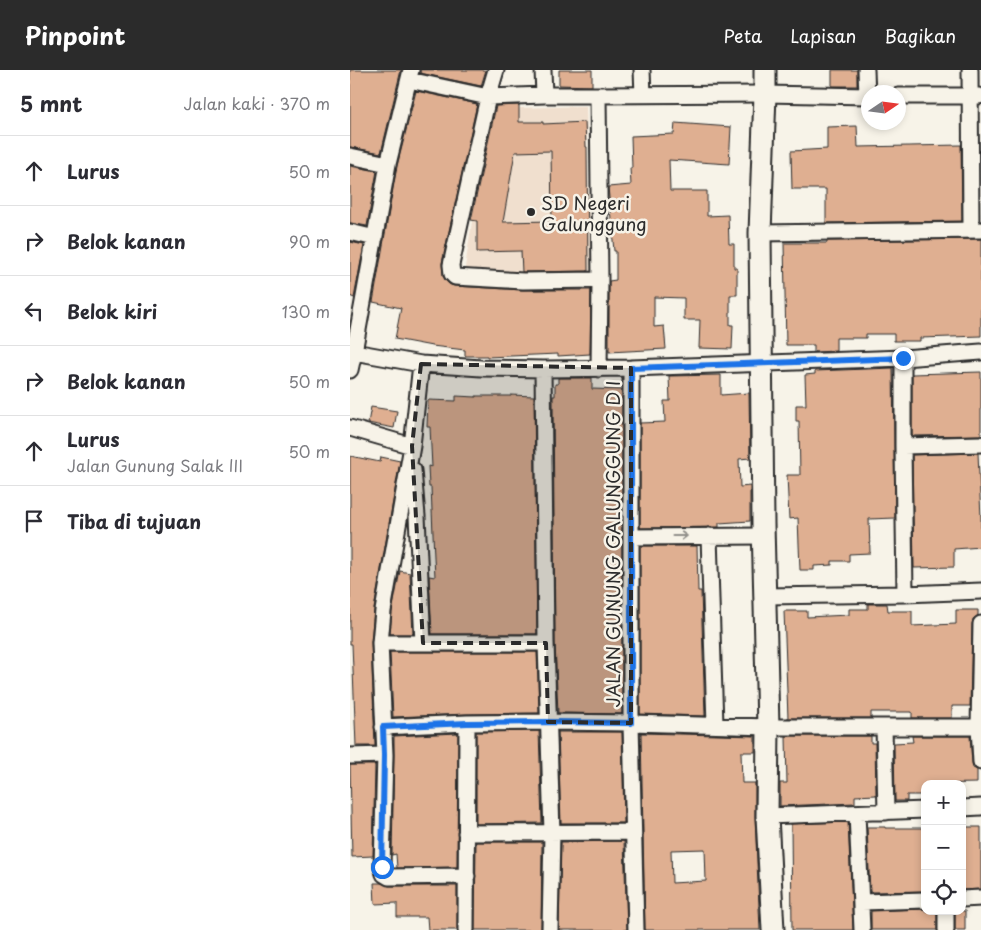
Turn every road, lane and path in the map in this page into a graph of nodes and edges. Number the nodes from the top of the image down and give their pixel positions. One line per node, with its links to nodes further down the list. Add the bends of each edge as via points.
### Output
1 (496, 70): 16 (street)
2 (543, 70): 10 (street)
3 (642, 70): 12 (street)
4 (765, 70): 9 (street)
5 (866, 70): 8 (street)
6 (970, 70): 15 (street)
7 (410, 75): 16 (street); 19 (street)
8 (867, 85)
9 (765, 94): 12 (street); 13 (street); 22 (street)
10 (544, 95): 11 (street); 16 (street)
11 (598, 95): 12 (street); 24 (street)
12 (643, 95)
13 (861, 96)
14 (906, 96): 15 (street)
15 (976, 96): 17 (street)
16 (488, 97): 24 (street, via 452,274 455,277 523,281)
17 (976, 142): 20 (street)
18 (350, 156): 19 (street)
19 (388, 164): 23 (street)
20 (976, 230): 22 (street)
21 (350, 232): 23 (street)
22 (760, 233): 28 (street)
23 (375, 238): 25 (street)
24 (600, 280): 32 (street)
25 (354, 352): 29 (street); 33 (street)
26 (981, 352): 27 (street)
27 (903, 358): 28 (street); 37 (street)
28 (762, 362): 30 (street); 39 (street)
29 (421, 364): 31 (street); 36 (street)
30 (631, 368): 32 (street); 40 (street, JALAN GUNUNG GALUNGGUNG D I)
31 (542, 369): 32 (street); 47 (street)
32 (599, 369)
33 (350, 370)
34 (350, 428): 36 (street)
35 (981, 444): 37 (street)
36 (412, 446): 45 (street); 46 (street)
37 (902, 446): 42 (street)
38 (709, 536): 39 (street); 40 (street, one-way to 38); 51 (street)
39 (763, 536): 43 (street)
40 (631, 537): 50 (street, JALAN GUNUNG GALUNGGUNG D I)
41 (981, 591): 42 (street)
42 (905, 594): 43 (street)
43 (765, 596): 53 (street)
44 (981, 624): 55 (street)
45 (380, 643): 46 (street); 52 (street)
46 (423, 643): 47 (street)
47 (546, 644): 48 (street)
48 (548, 722): 49 (street); 50 (street); 65 (street)
49 (467, 723): 52 (street); 67 (street)
50 (631, 723): 51 (street); 66 (street, JALAN GUNUNG GALUNGGUNG D I)
51 (715, 725): 53 (street)
52 (383, 727): 56 (street)
53 (768, 727): 54 (street); 64 (street)
54 (884, 727): 55 (street); 62 (street)
55 (979, 727): 58 (street)
56 (384, 755): 57 (street); 68 (street, via 384,874 389,877)
57 (350, 756)
58 (981, 762)
59 (981, 807): 60 (street)
60 (966, 808)
61 (921, 810): 62 (street)
62 (886, 812): 63 (street)
63 (857, 813): 64 (street); 72 (street)
64 (767, 816): 77 (street)
65 (552, 832): 66 (street); 67 (street); 75 (street)
66 (633, 832): 76 (street, JALAN GUNUNG GALUNGGUNG D I)
67 (466, 833): 68 (street)
68 (467, 876): 74 (street)
69 (966, 898): 70 (street)
70 (981, 898)
71 (921, 900): 72 (street)
72 (862, 902): 78 (street)
73 (946, 915): 79 (street)
74 (466, 930)
75 (550, 930)
76 (636, 930)
77 (773, 930)
78 (862, 930)
79 (946, 930)

